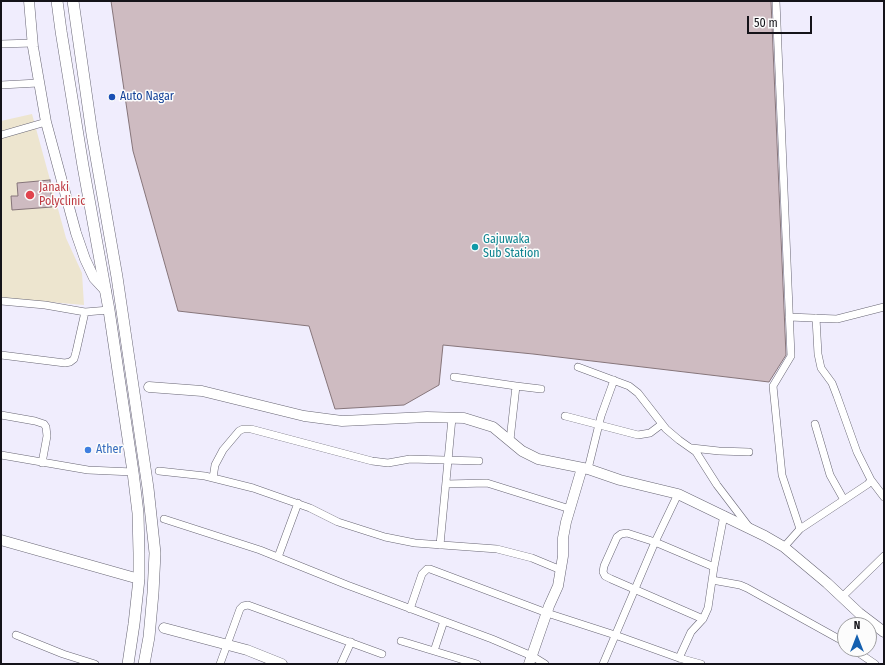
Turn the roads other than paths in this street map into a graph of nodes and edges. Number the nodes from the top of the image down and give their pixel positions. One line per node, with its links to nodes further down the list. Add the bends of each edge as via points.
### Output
1 (29, 1): 5 (street)
2 (57, 1): 11 (main road)
3 (73, 1): 84 (main road, via 92,134 118,285 155,553 149,637)
4 (776, 1): 16 (street)
5 (33, 43): 6 (street); 7 (street)
6 (1, 44)
7 (38, 82): 8 (street); 9 (street)
8 (1, 85)
9 (46, 122): 10 (street); 11 (street, via 85,259 94,278)
10 (1, 135)
11 (106, 291): 14 (main road)
12 (1, 301): 15 (street)
13 (884, 307): 17 (street, via 837,319)
14 (109, 310): 15 (street); 40 (main road)
15 (85, 312): 18 (street, via 74,359 70,362)
16 (789, 317): 17 (street); 52 (street, via 790,356 774,386 782,475)
17 (816, 318): 42 (street, via 821,368 832,383 855,446)
18 (1, 355)
19 (578, 367): 21 (street)
20 (454, 377): 22 (street)
21 (614, 380): 28 (street, via 638,393); 30 (street)
22 (516, 386): 24 (street); 31 (street)
23 (149, 387): 27 (street, via 202,391 304,416 342,421)
24 (541, 389)
25 (1, 415): 37 (street, via 44,424 47,436)
26 (565, 416): 30 (street)
27 (452, 418): 31 (street, via 464,418 493,428); 35 (street)
28 (662, 424): 30 (street, via 650,433 642,435); 32 (street)
29 (815, 424): 46 (street, via 830,475)
30 (599, 425): 38 (street)
31 (510, 440): 38 (street, via 522,451 538,459)
32 (690, 447): 33 (street); 51 (street)
33 (749, 452)
34 (1, 455): 37 (street)
35 (448, 461): 36 (street); 41 (street, via 372,461 251,428 239,431 223,450 215,465); 43 (street)
36 (479, 461)
37 (42, 462): 40 (street, via 88,470)
38 (585, 468): 44 (street, via 620,480); 48 (street)
39 (159, 470): 41 (street)
40 (133, 472): 61 (main road, via 138,513)
41 (213, 478): 47 (street)
42 (871, 480): 45 (street); 46 (street)
43 (446, 484): 48 (street, via 487,483); 55 (street)
44 (678, 494): 49 (street); 54 (street)
45 (884, 497)
46 (844, 500): 52 (street)
47 (298, 503): 55 (street, via 338,522 385,537); 58 (street)
48 (570, 509): 60 (street, via 566,522)
49 (724, 515): 51 (street); 59 (street)
50 (164, 519): 58 (street)
51 (749, 528): 56 (street)
52 (800, 529): 56 (street)
53 (1, 540): 61 (street)
54 (656, 542): 59 (street); 63 (street); 63 (street, via 627,533 617,537 612,548 604,566 605,576)
55 (440, 545): 60 (street, via 508,551)
56 (784, 547): 64 (street)
57 (884, 556): 64 (street)
58 (278, 557): 65 (street)
59 (714, 567): 62 (street)
60 (561, 570): 66 (street, via 558,586)
61 (139, 579): 83 (main road)
62 (712, 580): 67 (street, via 708,608); 73 (street, via 747,588)
63 (635, 589): 67 (street); 72 (street)
64 (842, 597): 70 (street)
65 (410, 609): 66 (street, via 422,574 430,569); 68 (street)
66 (547, 613): 72 (street); 81 (street)
67 (703, 619): 80 (street, via 691,632)
68 (444, 621): 77 (street); 81 (street)
69 (164, 628): 76 (street)
70 (884, 632)
71 (16, 635): 82 (street)
72 (615, 635): 80 (street); 90 (street)
73 (837, 638)
74 (401, 641): 77 (street)
75 (350, 642): 76 (street, via 248,605 240,609); 78 (street); 87 (street)
76 (227, 645): 85 (street); 86 (street)
77 (434, 651): 88 (street)
78 (382, 654)
79 (864, 657): 92 (street)
80 (679, 658): 91 (street)
81 (530, 660): 89 (street)
82 (94, 664)
83 (128, 664)
84 (144, 664)
85 (220, 664)
86 (282, 664)
87 (341, 664)
88 (477, 664)
89 (545, 664)
90 (603, 664)
91 (701, 664)
92 (874, 664)

